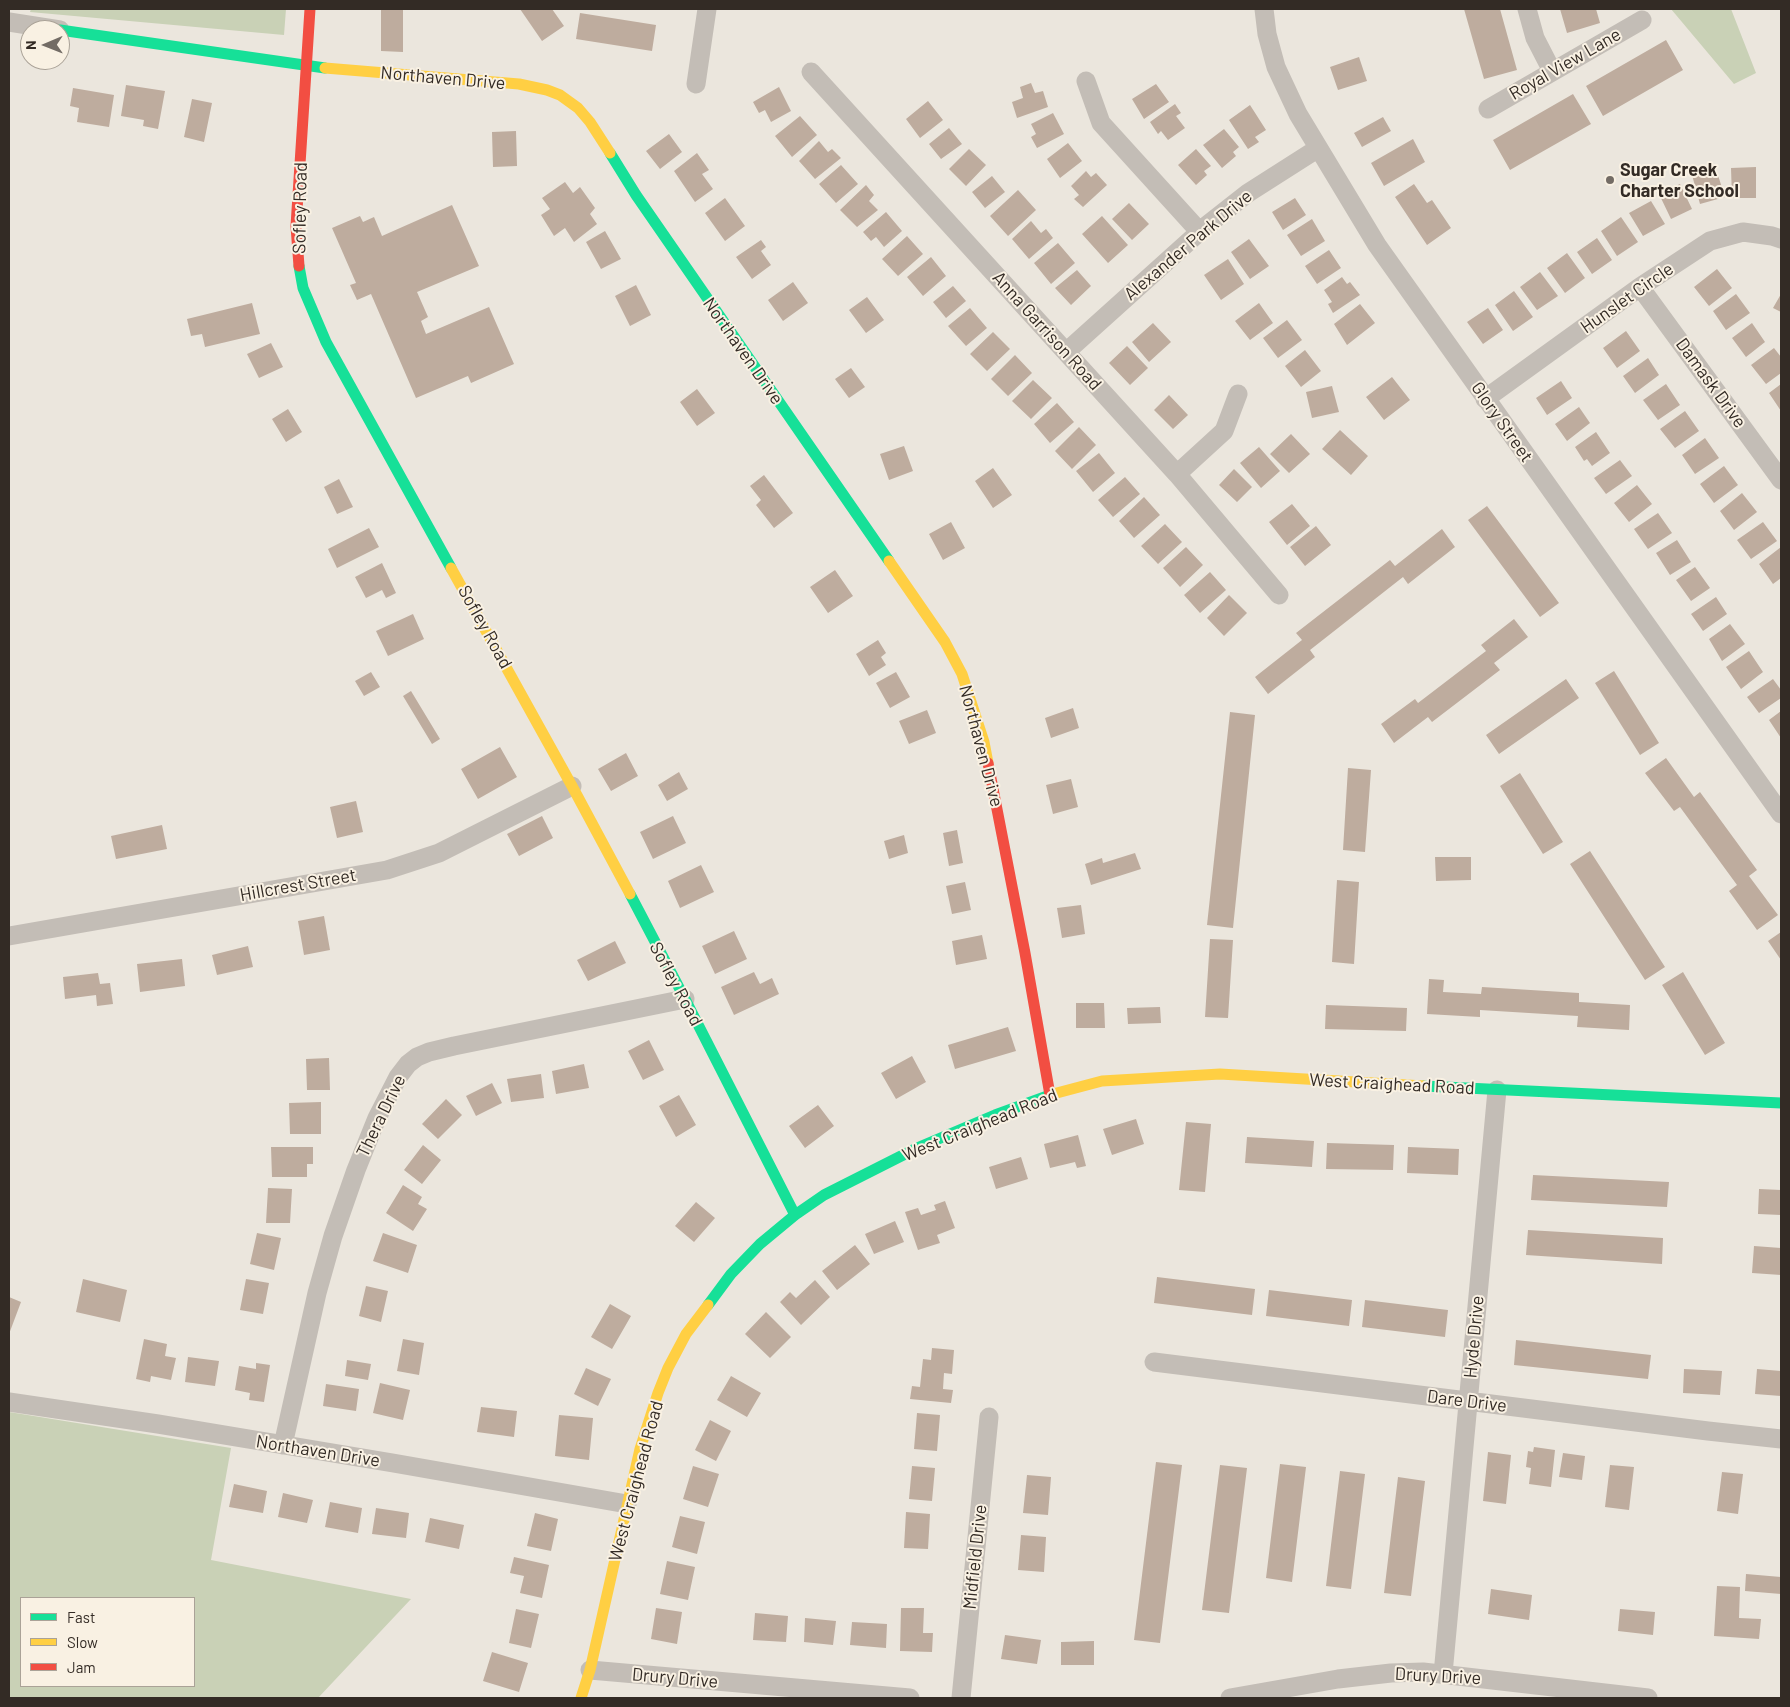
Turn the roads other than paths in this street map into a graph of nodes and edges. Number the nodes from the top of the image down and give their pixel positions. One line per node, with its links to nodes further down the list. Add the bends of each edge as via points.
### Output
1 (310, 9): 7 (street, Sofley Road)
2 (708, 9): 11 (street)
3 (1264, 9): 13 (street, Glory Street, via 1276,67)
4 (1527, 9): 8 (street, via 1535,38)
5 (1642, 20): 8 (street, Royal View Lane)
6 (70, 31): 7 (street, Northaven Drive)
7 (307, 64): 23 (street, Sofley Road, via 296,226 303,288 326,342); 28 (street, Northaven Drive, via 519,84 560,95 590,122 636,195 945,642 962,674 984,742)
8 (1552, 71): 12 (street, Royal View Lane)
9 (811, 72): 17 (street, Anna Garrison Road)
10 (1086, 81): 14 (street, via 1101,123)
11 (696, 84)
12 (1488, 109)
13 (1317, 149): 14 (street, Alexander Park Drive, via 1248,193); 19 (street, Glory Street, via 1377,245)
14 (1199, 231): 17 (street, Alexander Park Drive)
15 (1781, 239): 16 (street, Hunslet Circle, via 1743,232 1710,241)
16 (1640, 287): 19 (street, Hunslet Circle); 21 (street, Damask Drive)
17 (1066, 352): 20 (street, Anna Garrison Road)
18 (1238, 394): 20 (street, via 1224,431)
19 (1485, 399): 24 (street, Glory Street)
20 (1177, 474): 22 (street, Anna Garrison Road)
21 (1781, 480)
22 (1279, 594)
23 (572, 786): 25 (street, Hillcrest Street, via 439,853 387,870); 26 (street, Sofley Road)
24 (1781, 814)
25 (9, 936)
26 (685, 999): 30 (street, Sofley Road); 36 (street, Thera Drive, via 454,1046 429,1052 408,1064 398,1076 377,1118 333,1236 316,1293)
27 (1497, 1090): 28 (street, West Craighead Road, via 1220,1074 1102,1081); 29 (street, West Craighead Road); 32 (street, Hyde Drive)
28 (1050, 1095): 30 (street, West Craighead Road, via 917,1148 824,1195)
29 (1781, 1103)
30 (795, 1216): 37 (street, West Craighead Road, via 760,1244 731,1274 686,1334 658,1394 640,1448)
31 (1154, 1362): 32 (street, Dare Drive)
32 (1469, 1401): 35 (street, Dare Drive); 39 (street, Hyde Drive)
33 (9, 1402): 36 (street, Northaven Drive)
34 (989, 1416): 42 (street, Midfield Drive)
35 (1781, 1439)
36 (283, 1445): 37 (street, Northaven Drive)
37 (627, 1504): 38 (street, West Craighead Road)
38 (590, 1670): 40 (street, West Craighead Road); 41 (street, Drury Drive)
39 (1443, 1674): 43 (street, Drury Drive, via 1391,1673); 44 (street, Drury Drive)
40 (581, 1698)
41 (910, 1698)
42 (961, 1698)
43 (1230, 1698)
44 (1648, 1698)

